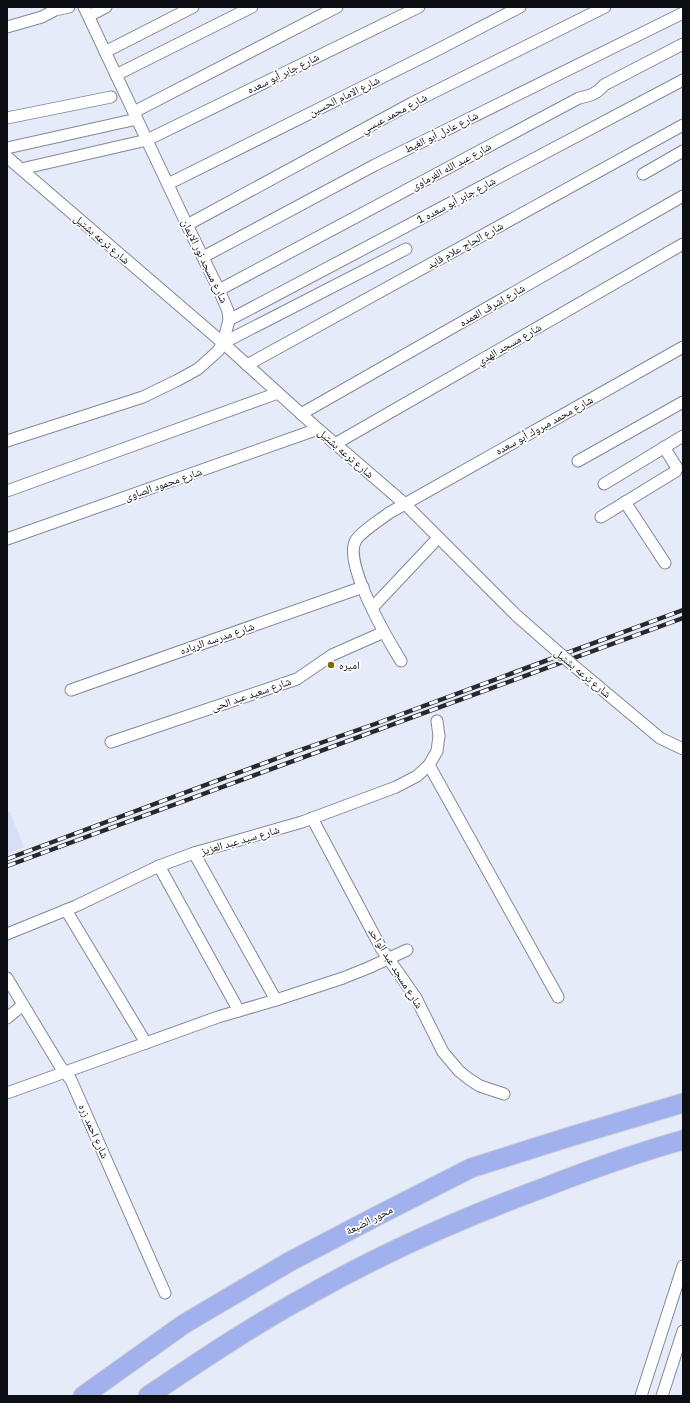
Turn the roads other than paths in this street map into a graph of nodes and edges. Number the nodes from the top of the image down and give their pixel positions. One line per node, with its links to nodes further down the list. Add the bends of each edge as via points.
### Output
1 (69, 7): 11 (street)
2 (106, 7): 9 (street)
3 (193, 7): 13 (street)
4 (252, 7): 14 (street)
5 (337, 7): 17 (street)
6 (419, 7): 20 (street, شارع جابر أبو سعده)
7 (520, 7): 25 (street, شارع الامام الحسين)
8 (605, 7): 27 (street, شارع محمد عيسي, via 412,103)
9 (87, 11): 13 (street, شارع مسجد نور الايمان)
10 (683, 13): 30 (street, شارع عادل أبو الغيط, via 375,165)
11 (7, 27)
12 (683, 44): 31 (street, شارع عبد الله الفرماوى, via 604,85 599,91 579,98)
13 (105, 52): 14 (street, شارع مسجد نور الايمان)
14 (116, 75): 17 (street, شارع مسجد نور الايمان)
15 (683, 80): 32 (street, شارع جابر أبو سعده 1)
16 (111, 97): 18 (street)
17 (135, 115): 20 (street, شارع مسجد نور الايمان); 22 (street)
18 (7, 118)
19 (683, 125): 35 (street, شارع الحاج علام فايد)
20 (147, 140): 23 (street, شارع جابر أبو سعده); 25 (street, شارع مسجد نور الايمان)
21 (683, 151): 24 (street)
22 (7, 156): 23 (street, شارع ترعه بشتيل)
23 (21, 169): 33 (street, شارع ترعه بشتيل)
24 (643, 174)
25 (168, 184): 27 (street, شارع مسجد نور الايمان)
26 (683, 196): 38 (street, شارع اشرف العمده)
27 (188, 226): 30 (street, شارع مسجد نور الايمان)
28 (683, 244): 42 (street, شارع مسجد الهدي)
29 (406, 249): 33 (street)
30 (203, 257): 31 (street, شارع مسجد نور الايمان)
31 (219, 290): 32 (street, شارع مسجد نور الايمان)
32 (229, 320): 33 (street)
33 (223, 343): 35 (street, شارع ترعه بشتيل); 41 (street, via 198,369 143,397)
34 (683, 347): 48 (street, شارع محمد مبروك أبو سعده)
35 (247, 365): 36 (street, شارع ترعه بشتيل)
36 (278, 393): 38 (street, شارع ترعه بشتيل); 46 (street)
37 (683, 402): 44 (street)
38 (301, 414): 39 (street, شارع ترعه بشتيل)
39 (318, 429): 42 (street, شارع ترعه بشتيل); 51 (street, شارع محمود الصاوى)
40 (682, 439): 43 (street)
41 (7, 441)
42 (335, 444): 48 (street, شارع ترعه بشتيل)
43 (664, 447): 45 (street); 47 (street, via 677,468 676,471)
44 (578, 461)
45 (604, 484)
46 (7, 491)
47 (626, 502): 49 (street); 52 (street)
48 (405, 504): 50 (street, شارع ترعه بشتيل); 53 (street, via 389,513 356,540 353,557)
49 (601, 517)
50 (438, 538): 54 (street); 60 (street, شارع ترعه بشتيل, bridge, via 517,616 574,666 660,738)
51 (7, 539)
52 (665, 564)
53 (363, 587): 54 (street); 57 (street, شارع مدرسه الرياده)
54 (372, 608): 55 (street)
55 (384, 632): 56 (street); 59 (street, شارع سعيد عبد الحى, via 332,655 297,679)
56 (401, 661)
57 (71, 690)
58 (437, 721): 61 (street, شارع سيد عبد العزيز, via 437,751)
59 (111, 742)
60 (683, 749)
61 (429, 765): 62 (street, شارع سيد عبد العزيز, via 417,776 396,787); 70 (street)
62 (312, 818): 63 (street, شارع سيد عبد العزيز); 68 (street, شارع مسجد عبد الواحد)
63 (194, 853): 64 (street, شارع سيد عبد العزيز); 71 (street)
64 (159, 866): 65 (street, شارع سيد عبد العزيز); 73 (street)
65 (66, 910): 66 (street, شارع سيد عبد العزيز); 75 (street)
66 (7, 934)
67 (407, 950): 68 (street)
68 (388, 959): 71 (street, via 343,978); 78 (street, شارع مسجد عبد الواحد, via 416,998 450,1062 480,1086)
69 (7, 978): 72 (street, شارع احمد زره)
70 (558, 997)
71 (276, 1000): 73 (street)
72 (23, 1005): 74 (street); 76 (street, شارع احمد زره)
73 (239, 1011): 75 (street)
74 (7, 1018)
75 (146, 1043): 76 (street)
76 (66, 1073): 77 (street); 82 (street, شارع احمد زره)
77 (7, 1093)
78 (504, 1094)
79 (683, 1103): 84 (highway, محور الضبعة, via 569,1136 472,1168 282,1266 184,1324)
80 (683, 1140): 85 (highway, via 584,1172 489,1208 397,1249 307,1296 206,1356)
81 (683, 1266): 86 (street)
82 (166, 1293)
83 (683, 1331): 87 (street)
84 (83, 1396)
85 (148, 1396)
86 (641, 1396)
87 (662, 1396)

